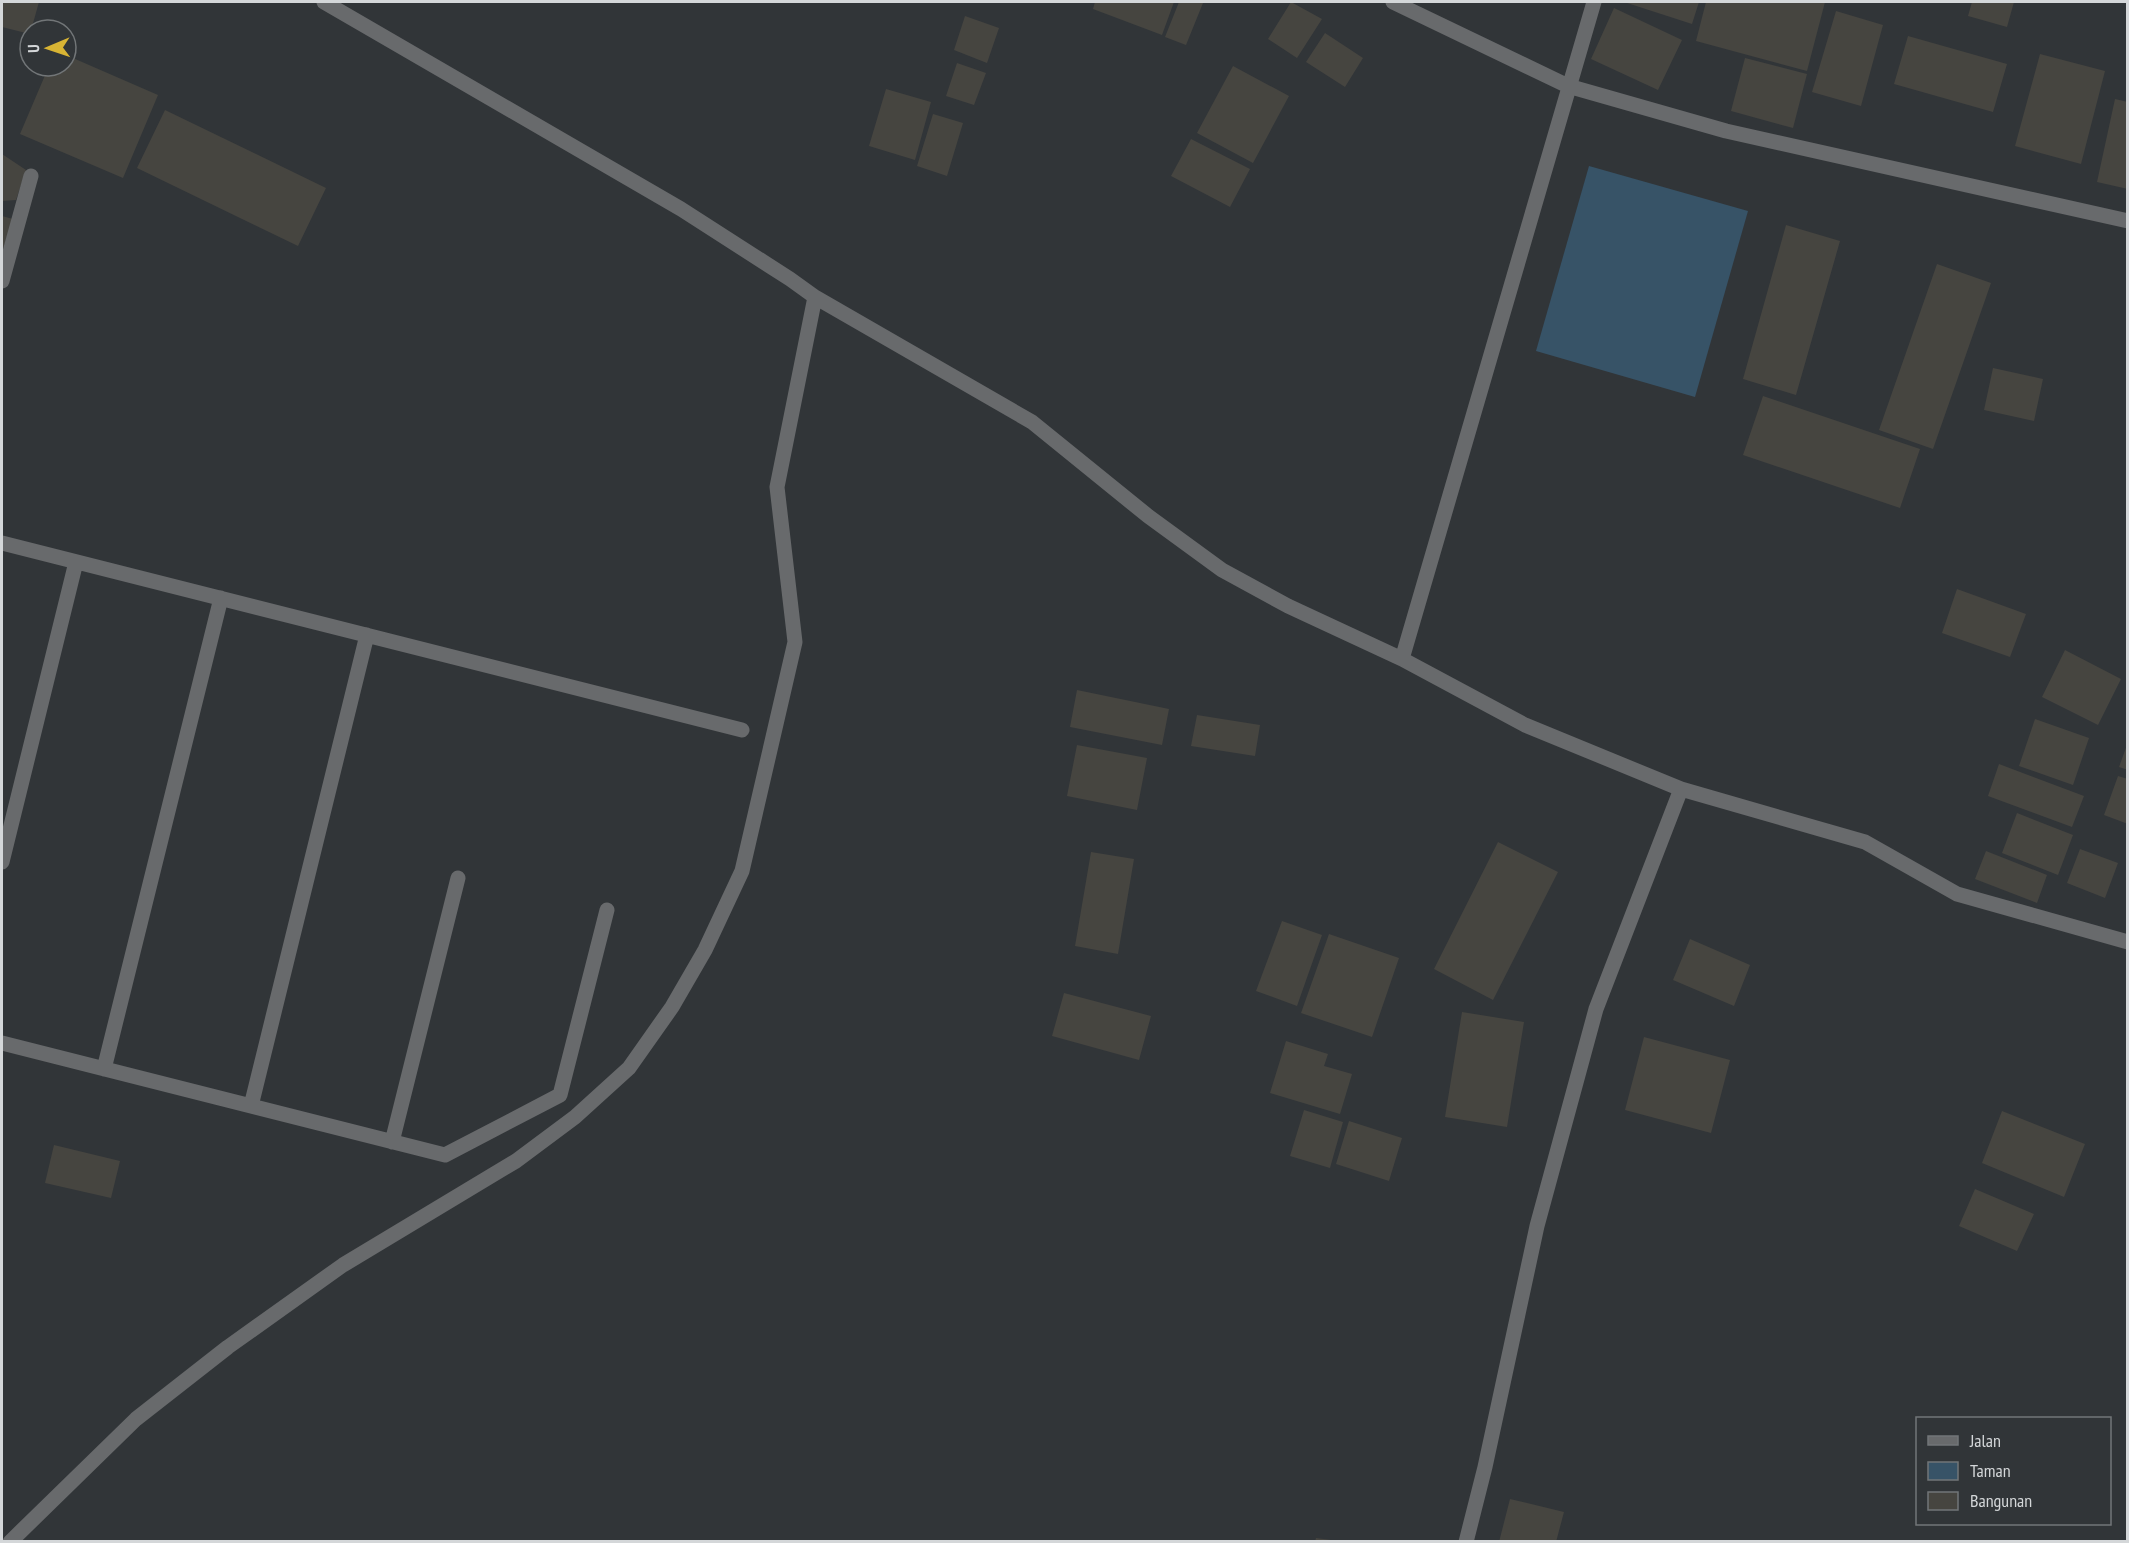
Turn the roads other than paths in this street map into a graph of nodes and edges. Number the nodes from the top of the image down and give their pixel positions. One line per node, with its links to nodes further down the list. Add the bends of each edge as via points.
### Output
1 (324, 2): 8 (street, via 681,209)
2 (1393, 2): 4 (street)
3 (1593, 2): 4 (street)
4 (1568, 87): 6 (street, via 1726,131); 13 (street)
5 (31, 176): 7 (street)
6 (2127, 221)
7 (2, 281)
8 (814, 297): 13 (street, via 1032,422 1222,570 1288,606); 24 (street, via 777,487 795,642 742,871 672,1008 628,1068 575,1117 516,1161 343,1265 228,1347 136,1419)
9 (2, 543): 10 (street)
10 (76, 562): 11 (street); 16 (street)
11 (222, 598): 12 (street); 21 (street)
12 (367, 635): 14 (street); 22 (street)
13 (1402, 659): 15 (street, via 1525,725)
14 (742, 730)
15 (1682, 789): 19 (street, via 1865,842 1957,894); 25 (street, via 1596,1009 1537,1226)
16 (2, 862)
17 (458, 878): 23 (street)
18 (607, 910): 23 (street, via 560,1095 445,1155)
19 (2127, 942)
20 (2, 1042): 21 (street)
21 (104, 1069): 22 (street)
22 (250, 1106): 23 (street)
23 (392, 1142)
24 (10, 1542)
25 (1466, 1542)

